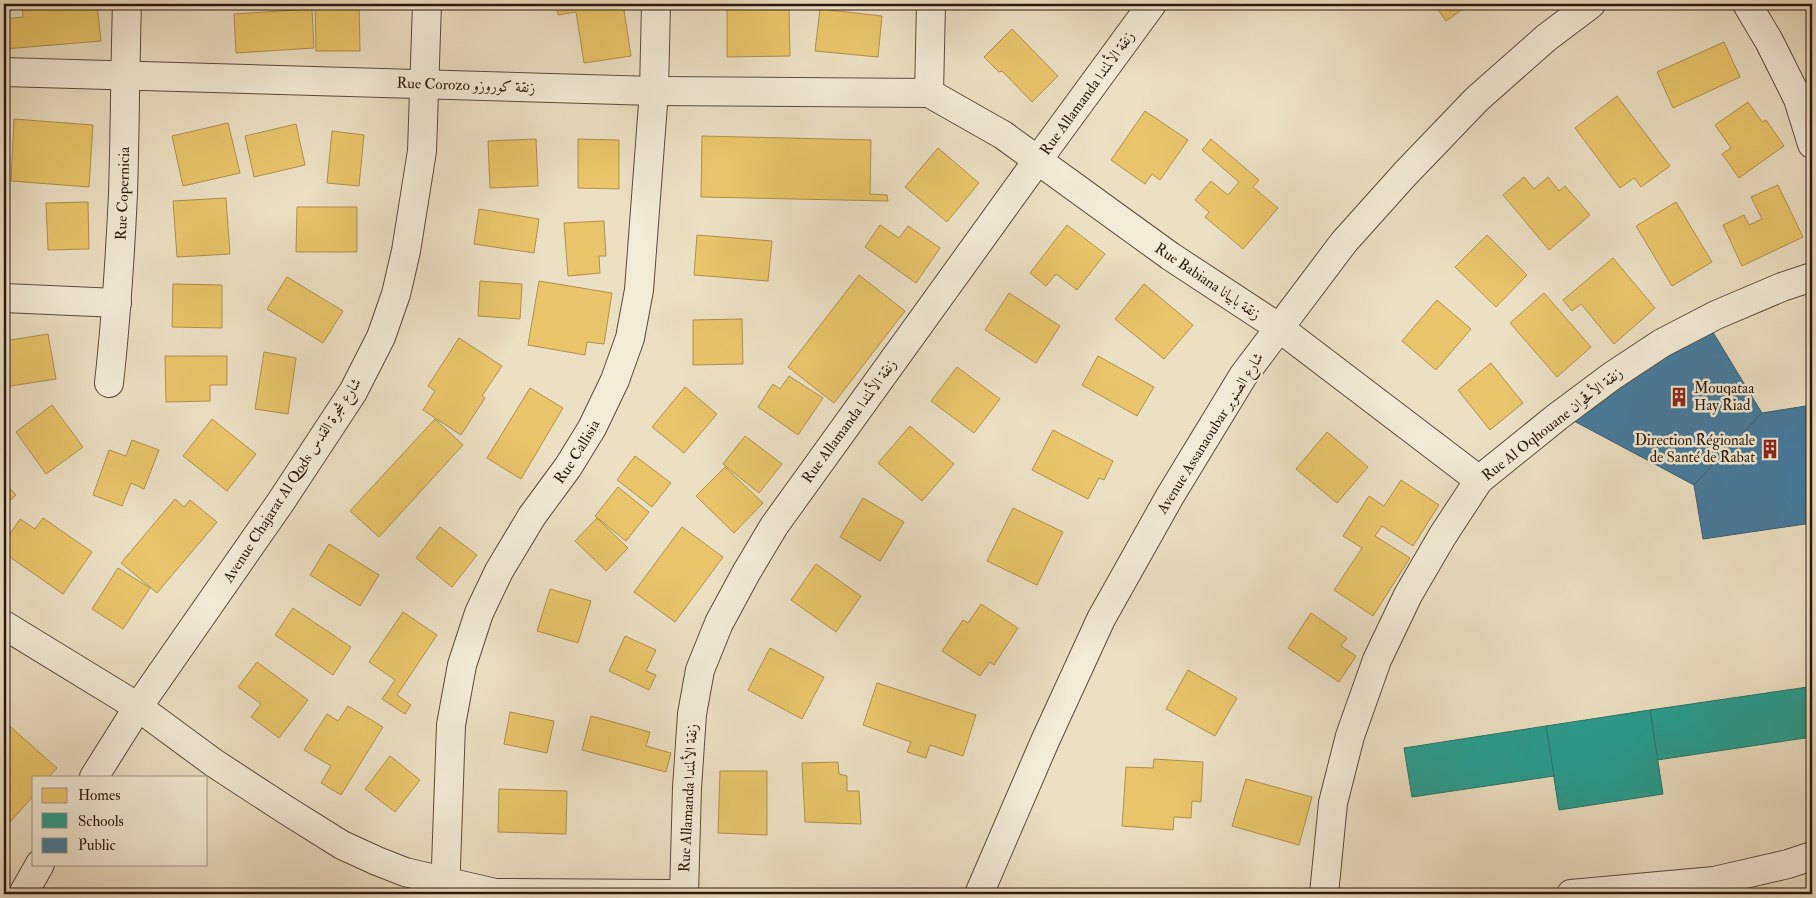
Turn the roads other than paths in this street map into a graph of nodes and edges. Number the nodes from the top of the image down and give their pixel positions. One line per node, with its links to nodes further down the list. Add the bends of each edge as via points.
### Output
1 (127, 4): 9 (street, Rue Copernicia)
2 (427, 4): 10 (street, Avenue Chajarat Al Qods شارع شجرة القدس)
3 (656, 4): 11 (street, Rue Callisia)
4 (931, 4): 12 (street)
5 (1152, 4): 14 (street, Rue Allamanda زنقة الألمندا)
6 (1591, 4): 18 (street, Avenue Assanaoubar شارع الصنوبر, via 1546,38 1478,99 1405,174 1344,242)
7 (1747, 4): 13 (street, via 1798,99)
8 (4, 72): 9 (street, Rue Corozo زنقة كوروزو)
9 (124, 74): 10 (street, Rue Corozo زنقة كوروزو); 17 (street, Rue Copernicia, via 123,193)
10 (425, 84): 11 (street, Rue Corozo زنقة كوروزو); 22 (street, Avenue Chajarat Al Qods شارع شجرة القدس, via 422,150 406,251 381,338 332,424)
11 (654, 91): 12 (street, Rue Corozo زنقة كوروزو); 27 (street, Rue Callisia, via 639,290 630,338 615,380 592,428 499,571 479,613 462,665 451,724)
12 (929, 92): 14 (street, Rue Babiana زنقة بابيانا, via 987,124)
13 (1812, 144)
14 (1037, 161): 18 (street, Rue Babiana زنقة بابيانا, via 1170,256); 30 (street, Rue Allamanda زنقة الألمندا, via 774,526 719,623 700,670 692,714)
15 (1812, 276): 20 (street, Rue Al Oqhouane زنقة الأقحوان, via 1716,315 1662,342 1565,411)
16 (4, 298): 17 (street)
17 (117, 303): 19 (street, Rue Copernicia)
18 (1278, 327): 20 (street, Rue Babiana زنقة بابيانا); 31 (street, Avenue Assanaoubar شارع الصنوبر, via 1243,376 1170,496 1101,619)
19 (109, 383)
20 (1479, 480): 32 (street, Rue Al Oqhouane زنقة الأقحوان, via 1418,578 1377,660 1350,736 1333,803)
21 (4, 625): 22 (street)
22 (138, 707): 23 (street, Avenue Chajarat Al Qods شارع شجرة القدس); 27 (street, via 214,763 342,845)
23 (95, 776)
24 (1812, 856): 26 (street)
25 (39, 866): 28 (street)
26 (1716, 887): 33 (street)
27 (445, 888): 29 (street, via 495,893)
28 (23, 894)
29 (674, 894)
30 (684, 894)
31 (979, 894)
32 (1324, 894)
33 (1571, 894)

